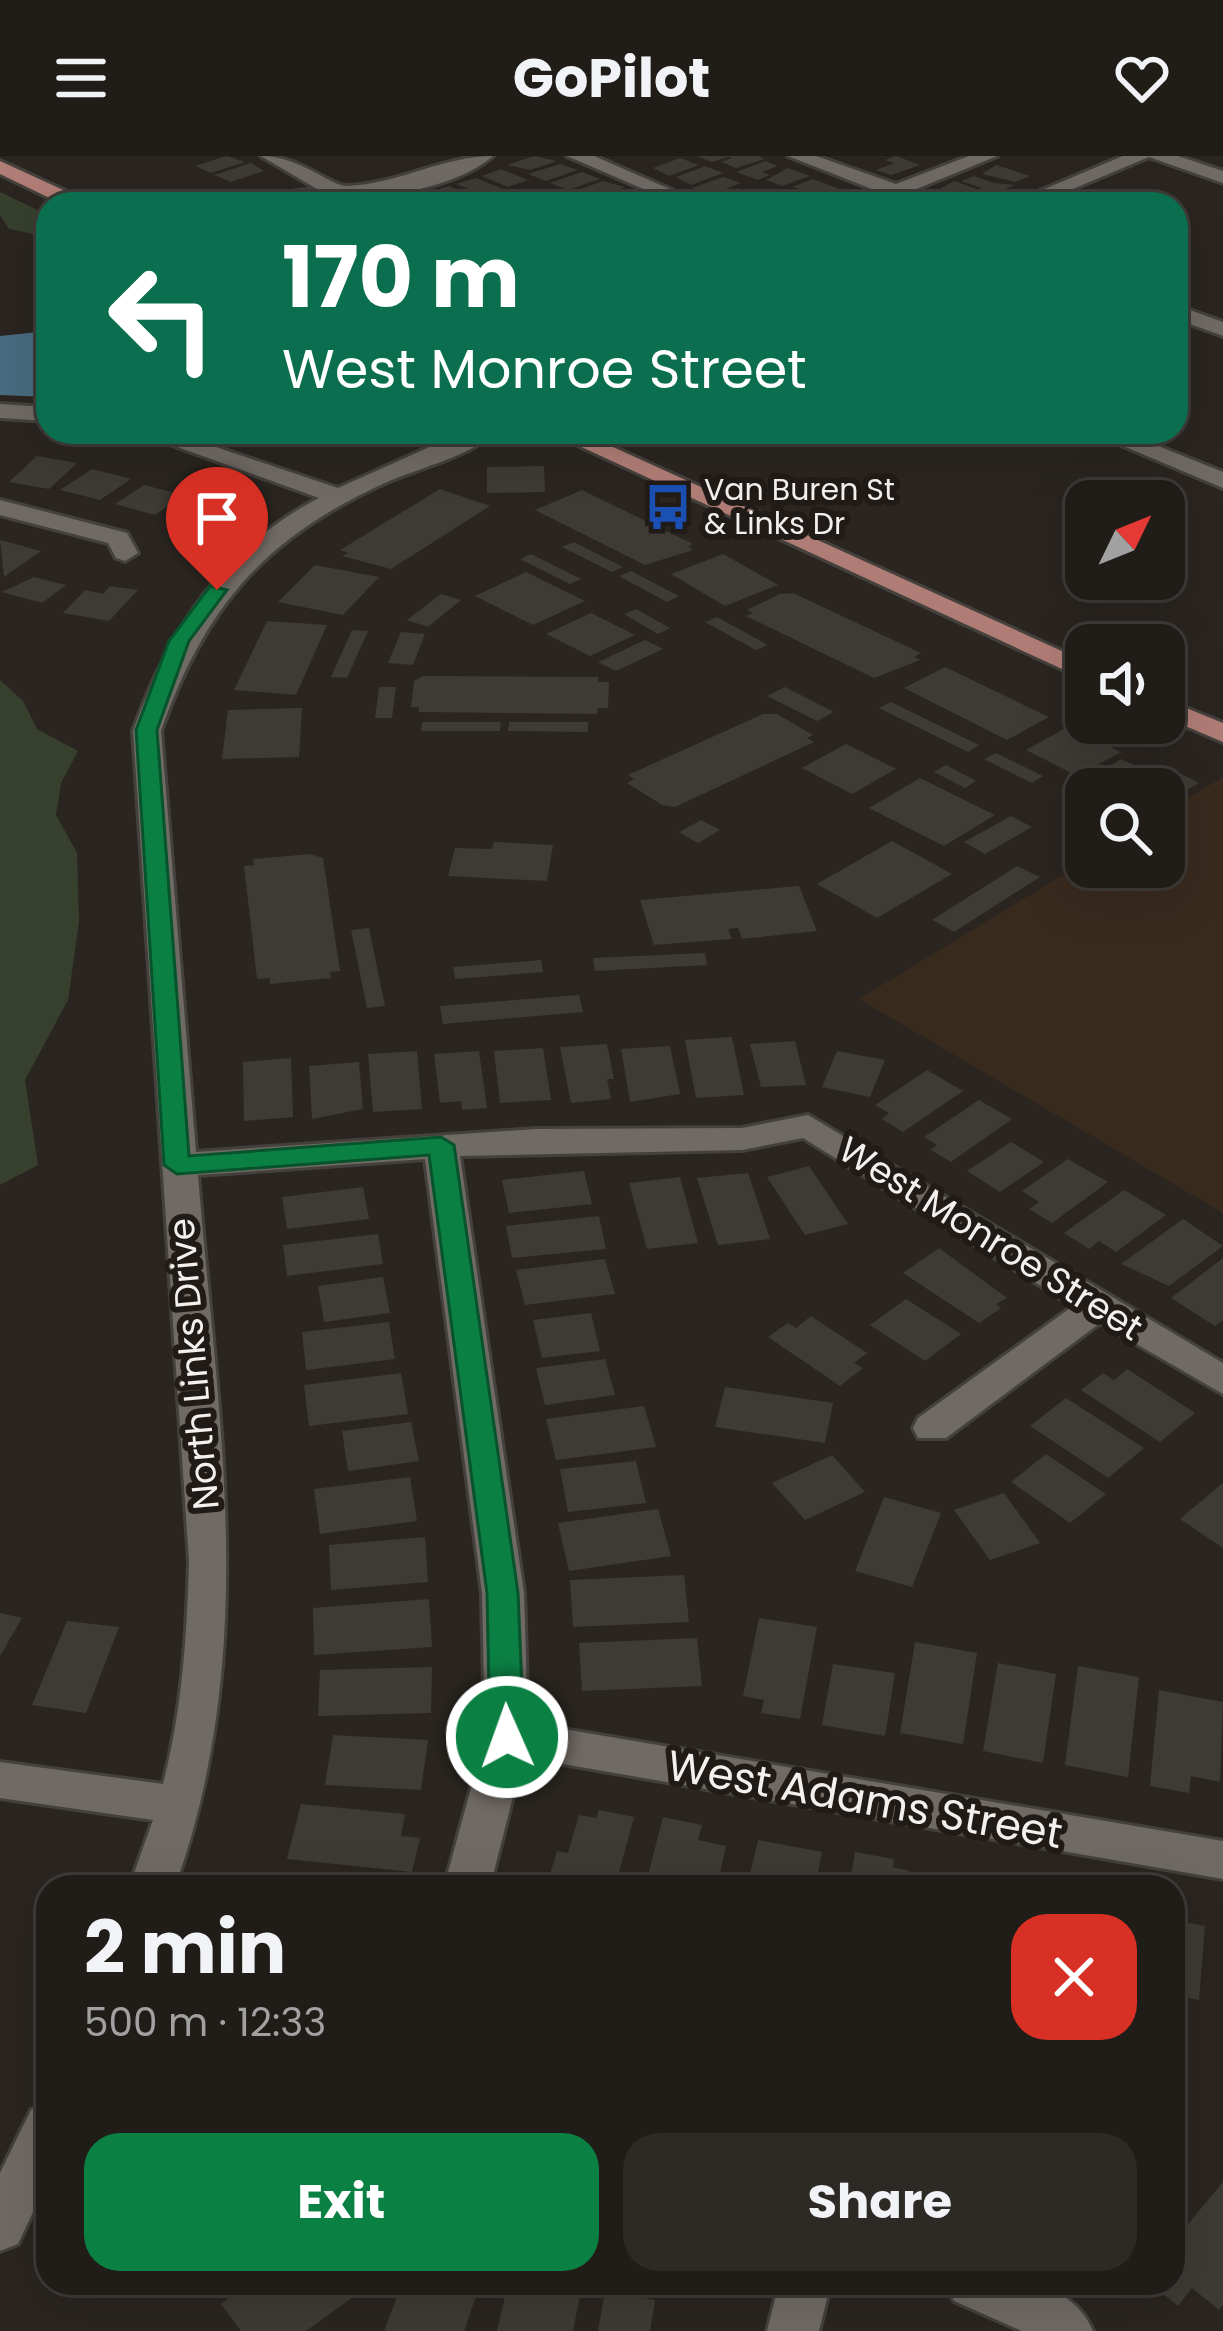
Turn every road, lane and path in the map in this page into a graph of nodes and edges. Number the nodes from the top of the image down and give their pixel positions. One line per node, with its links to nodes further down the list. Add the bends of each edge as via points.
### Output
1 (271, 156): 12 (street)
2 (483, 156): 13 (street, via 456,171)
3 (577, 156): 14 (street, via 662,190)
4 (798, 156): 10 (street)
5 (987, 156): 10 (street)
6 (1140, 156): 15 (street)
7 (1158, 156): 9 (street)
8 (0, 167): 11 (main road)
9 (1223, 177)
10 (896, 191)
11 (53, 192)
12 (333, 192)
13 (370, 192)
14 (656, 192)
15 (1049, 192)
16 (1188, 316): 17 (street)
17 (1223, 329)
18 (0, 411): 19 (street)
19 (36, 413)
20 (183, 444): 25 (street)
21 (456, 444): 25 (street, North Links Drive)
22 (587, 444): 28 (main road)
23 (1132, 444): 24 (street)
24 (1223, 481)
25 (337, 496): 32 (street, North Links Drive, via 250,556 195,614 160,682 147,730)
26 (0, 507): 27 (street, via 118,538)
27 (124, 554)
28 (1065, 662)
29 (1185, 717): 30 (main road)
30 (1223, 734)
31 (441, 1145): 32 (street, West Monroe Street); 33 (street, West Monroe Street, via 742,1139 808,1126); 36 (street, via 503,1593)
32 (177, 1165): 38 (street, North Links Drive, via 209,1561 208,1673)
33 (1100, 1304): 34 (street, West Monroe Street); 35 (street)
34 (1223, 1382)
35 (932, 1428)
36 (507, 1737): 39 (street, West Adams Street); 41 (street)
37 (0, 1780): 38 (street)
38 (182, 1804): 40 (street, North Links Drive)
39 (1223, 1860)
40 (156, 1875)
41 (470, 1875)
42 (36, 2151): 43 (street)
43 (0, 2227)
44 (803, 2295): 46 (street)
45 (1006, 2295): 47 (street)
46 (793, 2331)
47 (1067, 2331)

